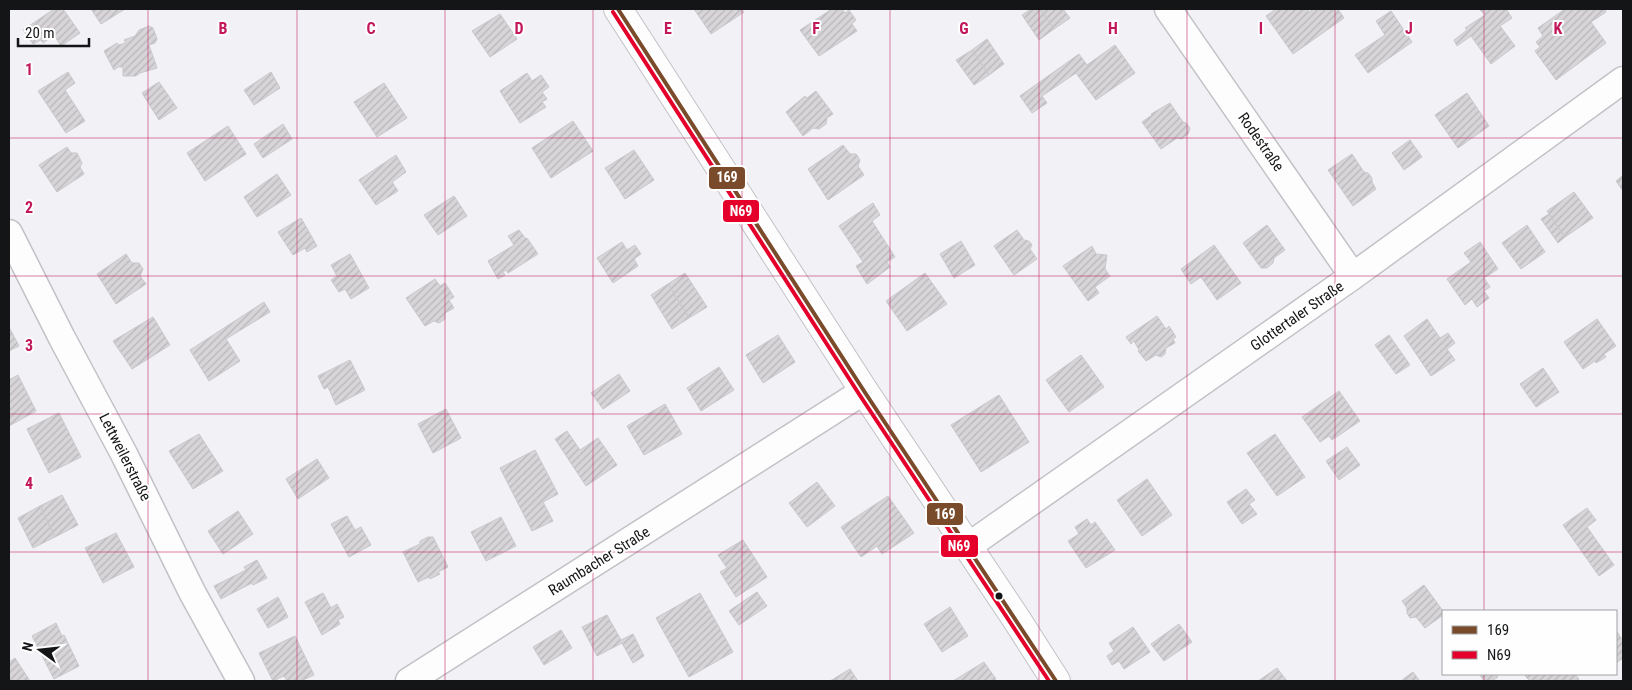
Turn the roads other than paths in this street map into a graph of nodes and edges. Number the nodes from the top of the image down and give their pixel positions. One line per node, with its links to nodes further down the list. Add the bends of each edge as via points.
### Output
1 (618, 9): 6 (street)
2 (1168, 9): 5 (street, Rodestraße)
3 (1623, 80): 5 (street, Glottertaler Straße)
4 (9, 233): 8 (street, Lettweilerstraße, via 192,592)
5 (1353, 276): 7 (street, Glottertaler Straße)
6 (864, 391): 7 (street); 9 (street, Raumbacher Straße)
7 (967, 547): 10 (street)
8 (241, 681)
9 (409, 681)
10 (1056, 681)

